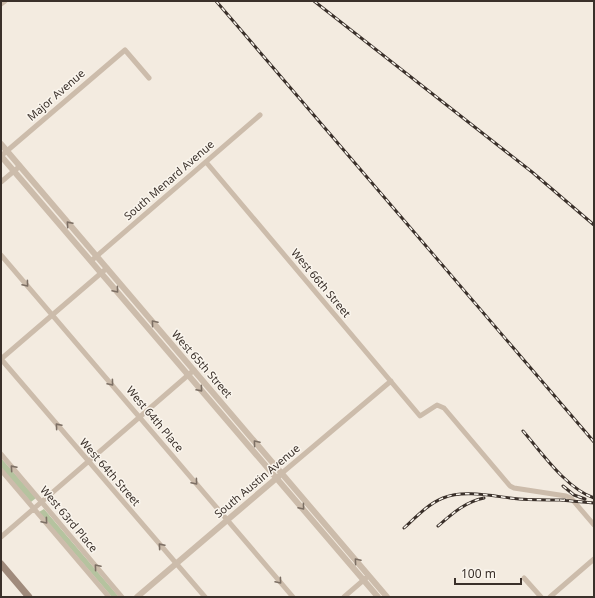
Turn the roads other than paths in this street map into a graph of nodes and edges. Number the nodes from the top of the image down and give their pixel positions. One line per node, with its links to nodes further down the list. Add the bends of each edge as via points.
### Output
1 (5, 1): 2 (street)
2 (1, 4)
3 (149, 78): 6 (street, Major Avenue, via 124,50)
4 (260, 115): 8 (street, South Menard Avenue)
5 (1, 144): 6 (street, West 65th Street)
6 (7, 151): 7 (street, Major Avenue); 9 (street, West 65th Street)
7 (1, 156): 10 (street, West 65th Street)
8 (206, 162): 13 (street, South Menard Avenue); 21 (street, West 66th Street)
9 (20, 166): 10 (street); 13 (street, West 65th Street, one-way to 9)
10 (14, 171): 11 (street); 14 (street, West 65th Street)
11 (1, 182)
12 (1, 255): 17 (street, West 64th Place, one-way to 17)
13 (96, 256): 14 (street, South Menard Avenue); 15 (street, West 65th Street)
14 (91, 260): 16 (street, West 65th Street)
15 (107, 268): 16 (street); 19 (street, West 65th Street, one-way to 15)
16 (101, 273): 17 (street); 20 (street, West 65th Street, one-way to 20)
17 (52, 315): 18 (street); 22 (street, West 64th Place, one-way to 22)
18 (1, 359): 24 (street, West 64th Street, one-way to 18)
19 (194, 370): 20 (street); 26 (street, West 65th Street, one-way to 19)
20 (189, 375): 22 (street); 27 (street, West 65th Street, one-way to 27)
21 (391, 381): 26 (street, South Austin Avenue); 31 (street, West 66th Street, via 420,416 437,405 444,408 510,486 571,498)
22 (140, 417): 24 (street); 30 (street, West 64th Place, one-way to 30)
23 (1, 454): 28 (street, West 63rd Place, one-way to 23)
24 (89, 461): 28 (street); 37 (street, West 64th Street, one-way to 24)
25 (1, 470): 29 (street, West 63rd Place)
26 (282, 473): 27 (street, South Austin Avenue); 33 (street, West 65th Street)
27 (276, 478): 30 (street, South Austin Avenue); 34 (street, West 65th Street, one-way to 34)
28 (42, 502): 29 (street); 43 (street, West 63rd Place, one-way to 28)
29 (34, 509): 32 (street); 42 (street, West 63rd Place, one-way to 42)
30 (227, 520): 37 (street, South Austin Avenue); 46 (street, West 64th Place, one-way to 46)
31 (594, 524)
32 (1, 537)
33 (345, 547): 34 (street); 38 (street, West 65th Street, one-way to 33)
34 (339, 552): 40 (street, West 65th Street)
35 (594, 559): 51 (street)
36 (1, 564): 41 (main road)
37 (176, 564): 44 (street, South Austin Avenue); 45 (street, West 64th Street)
38 (369, 576): 40 (street); 49 (street, West 65th Street)
39 (524, 578): 50 (street)
40 (363, 580): 47 (street); 48 (street, West 65th Street)
41 (29, 597)
42 (109, 597)
43 (122, 597)
44 (137, 597)
45 (205, 597)
46 (293, 597)
47 (344, 597)
48 (378, 597)
49 (387, 597)
50 (541, 597)
51 (550, 597)

